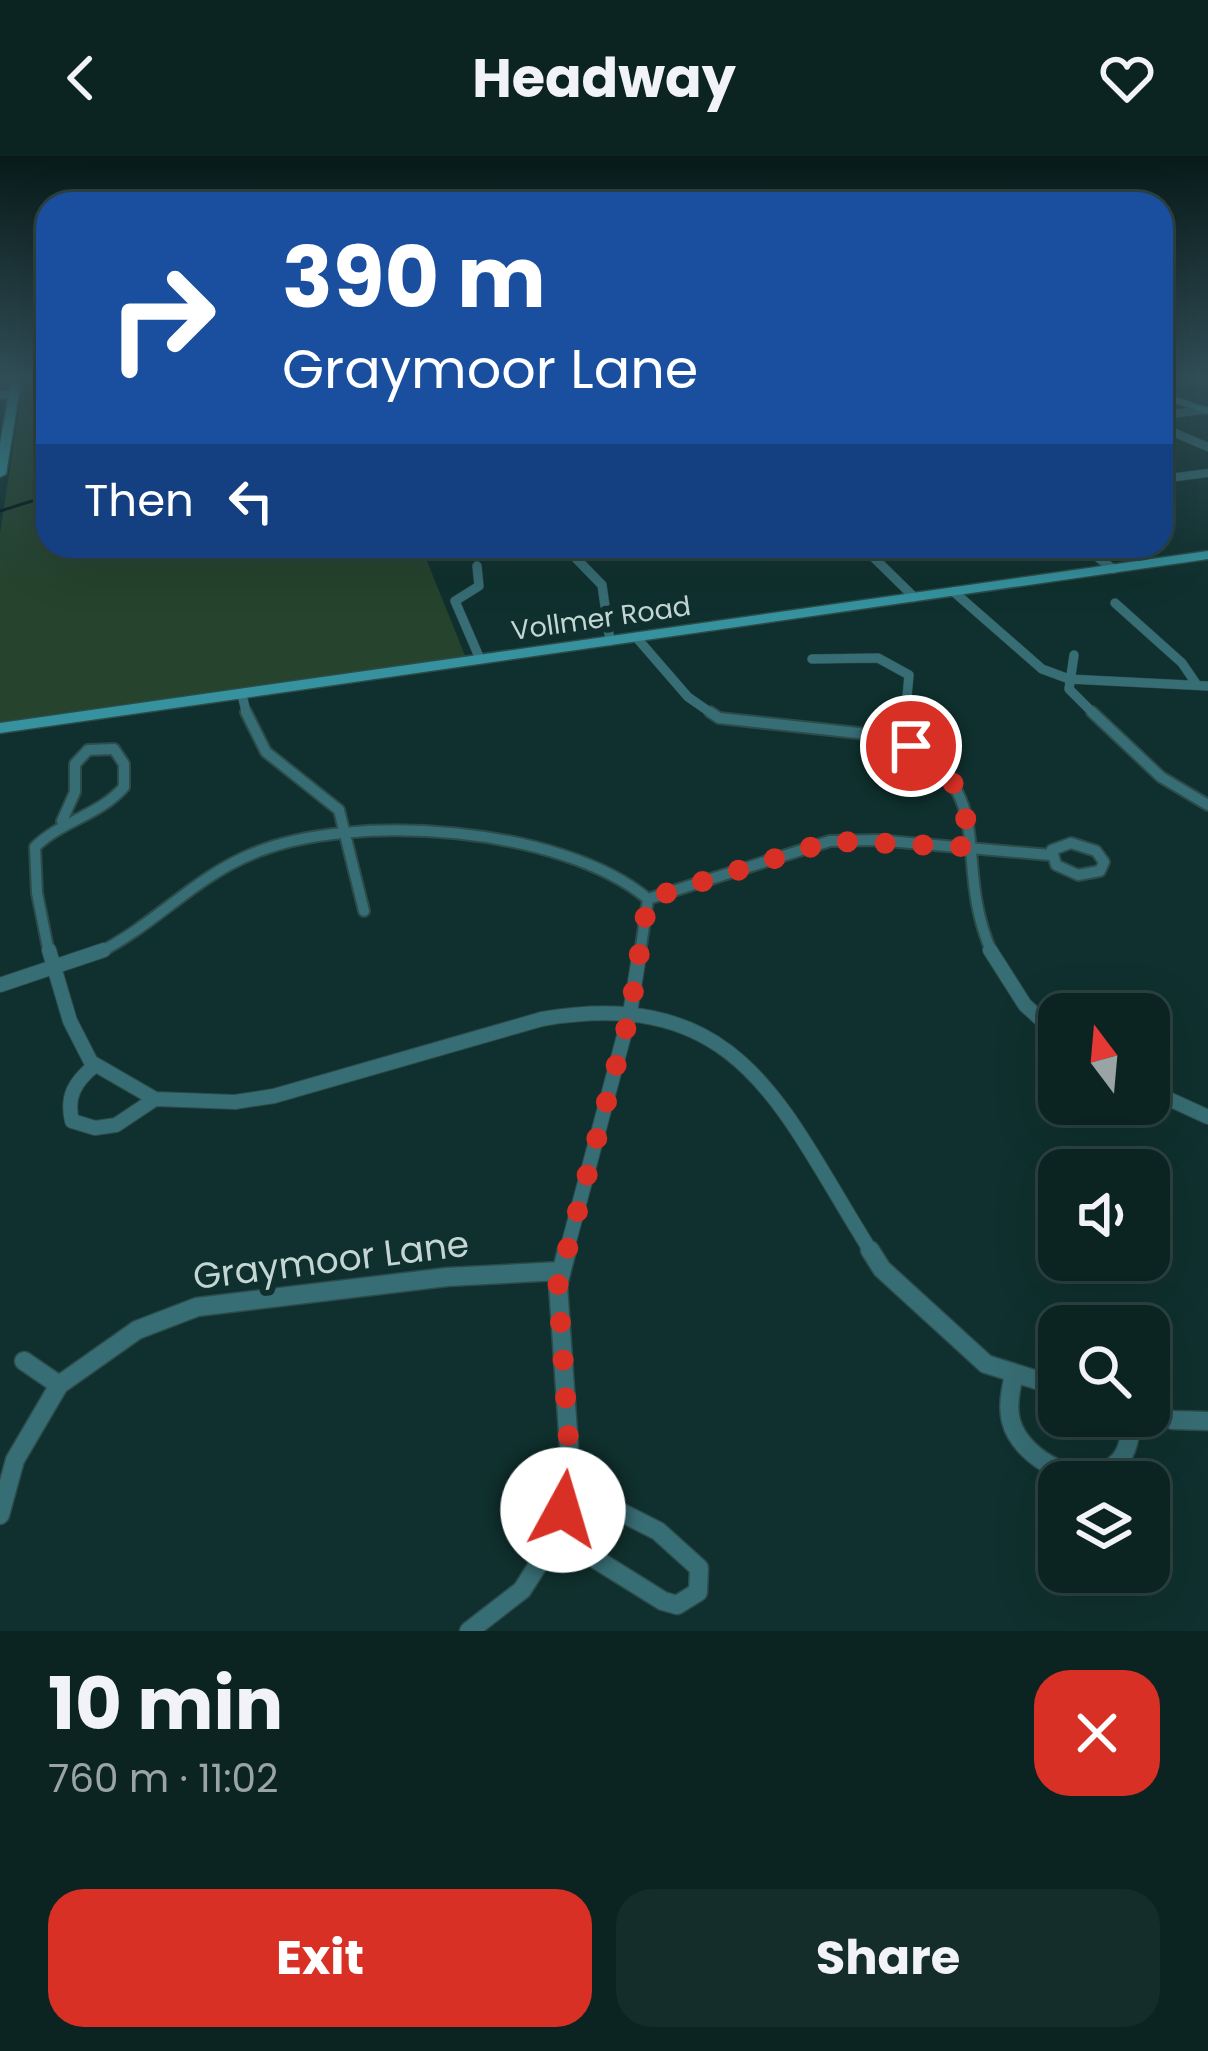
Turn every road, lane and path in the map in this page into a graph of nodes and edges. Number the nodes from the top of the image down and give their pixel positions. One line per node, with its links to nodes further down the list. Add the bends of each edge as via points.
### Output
1 (1208, 473): 2 (street)
2 (1173, 477)
3 (1208, 555): 8 (main road, Vollmer Road)
4 (576, 558): 13 (street, via 602,585)
5 (874, 558): 10 (street)
6 (1099, 558): 8 (street)
7 (477, 566): 15 (street, via 479,586 455,601)
8 (1113, 569): 9 (main road, Vollmer Road)
9 (954, 592): 10 (main road, Vollmer Road); 17 (street, via 1042,669)
10 (914, 597): 12 (main road, Vollmer Road)
11 (1115, 603): 18 (street)
12 (637, 637): 13 (main road, Vollmer Road); 21 (street, via 688,697 719,718)
13 (610, 641): 15 (main road, Vollmer Road)
14 (1074, 655): 17 (street)
15 (480, 659): 19 (main road, Vollmer Road)
16 (812, 659): 21 (street, via 878,658 909,675)
17 (1069, 679): 18 (street); 22 (street, via 1076,698 1161,776)
18 (1203, 686)
19 (242, 695): 20 (main road, Vollmer Road); 24 (street, via 265,757 339,810)
20 (0, 728)
21 (886, 736): 25 (street, via 918,749 958,786)
22 (1208, 806)
23 (62, 821): 23 (street, via 118,796 124,764 114,749 88,750 73,763 75,792); 29 (street, via 33,857)
24 (344, 832): 27 (street, via 425,829 527,848 609,871); 28 (street); 29 (street, via 252,854 112,946)
25 (970, 847): 26 (street); 27 (street, via 830,841); 32 (street, via 970,880 1000,972)
26 (1050, 855)
27 (648, 899): 31 (street)
28 (364, 911)
29 (56, 970): 30 (street); 33 (street, via 69,1023)
30 (0, 985)
31 (630, 1013): 34 (street, via 542,1019 274,1096); 37 (street); 39 (street, via 705,1034 747,1065 882,1269 986,1364)
32 (1038, 1021)
33 (94, 1066): 34 (street); 34 (street, via 70,1090 72,1121 111,1127)
34 (155, 1099)
35 (1170, 1100): 36 (street)
36 (1208, 1118)
37 (560, 1271): 41 (street, Graymoor Lane, via 197,1306 137,1330); 45 (street)
38 (24, 1361): 41 (street)
39 (1014, 1374): 40 (street); 44 (street, via 1013,1430 1058,1469 1085,1477 1116,1465)
40 (1038, 1381)
41 (59, 1385): 46 (street, Graymoor Lane, via 15,1460)
42 (1170, 1419): 43 (street)
43 (1208, 1421)
44 (1129, 1437)
45 (569, 1486): 47 (street); 47 (street, via 685,1551 699,1568 698,1592 677,1605 662,1601)
46 (0, 1515)
47 (557, 1535): 48 (street, via 522,1590)
48 (469, 1631)

